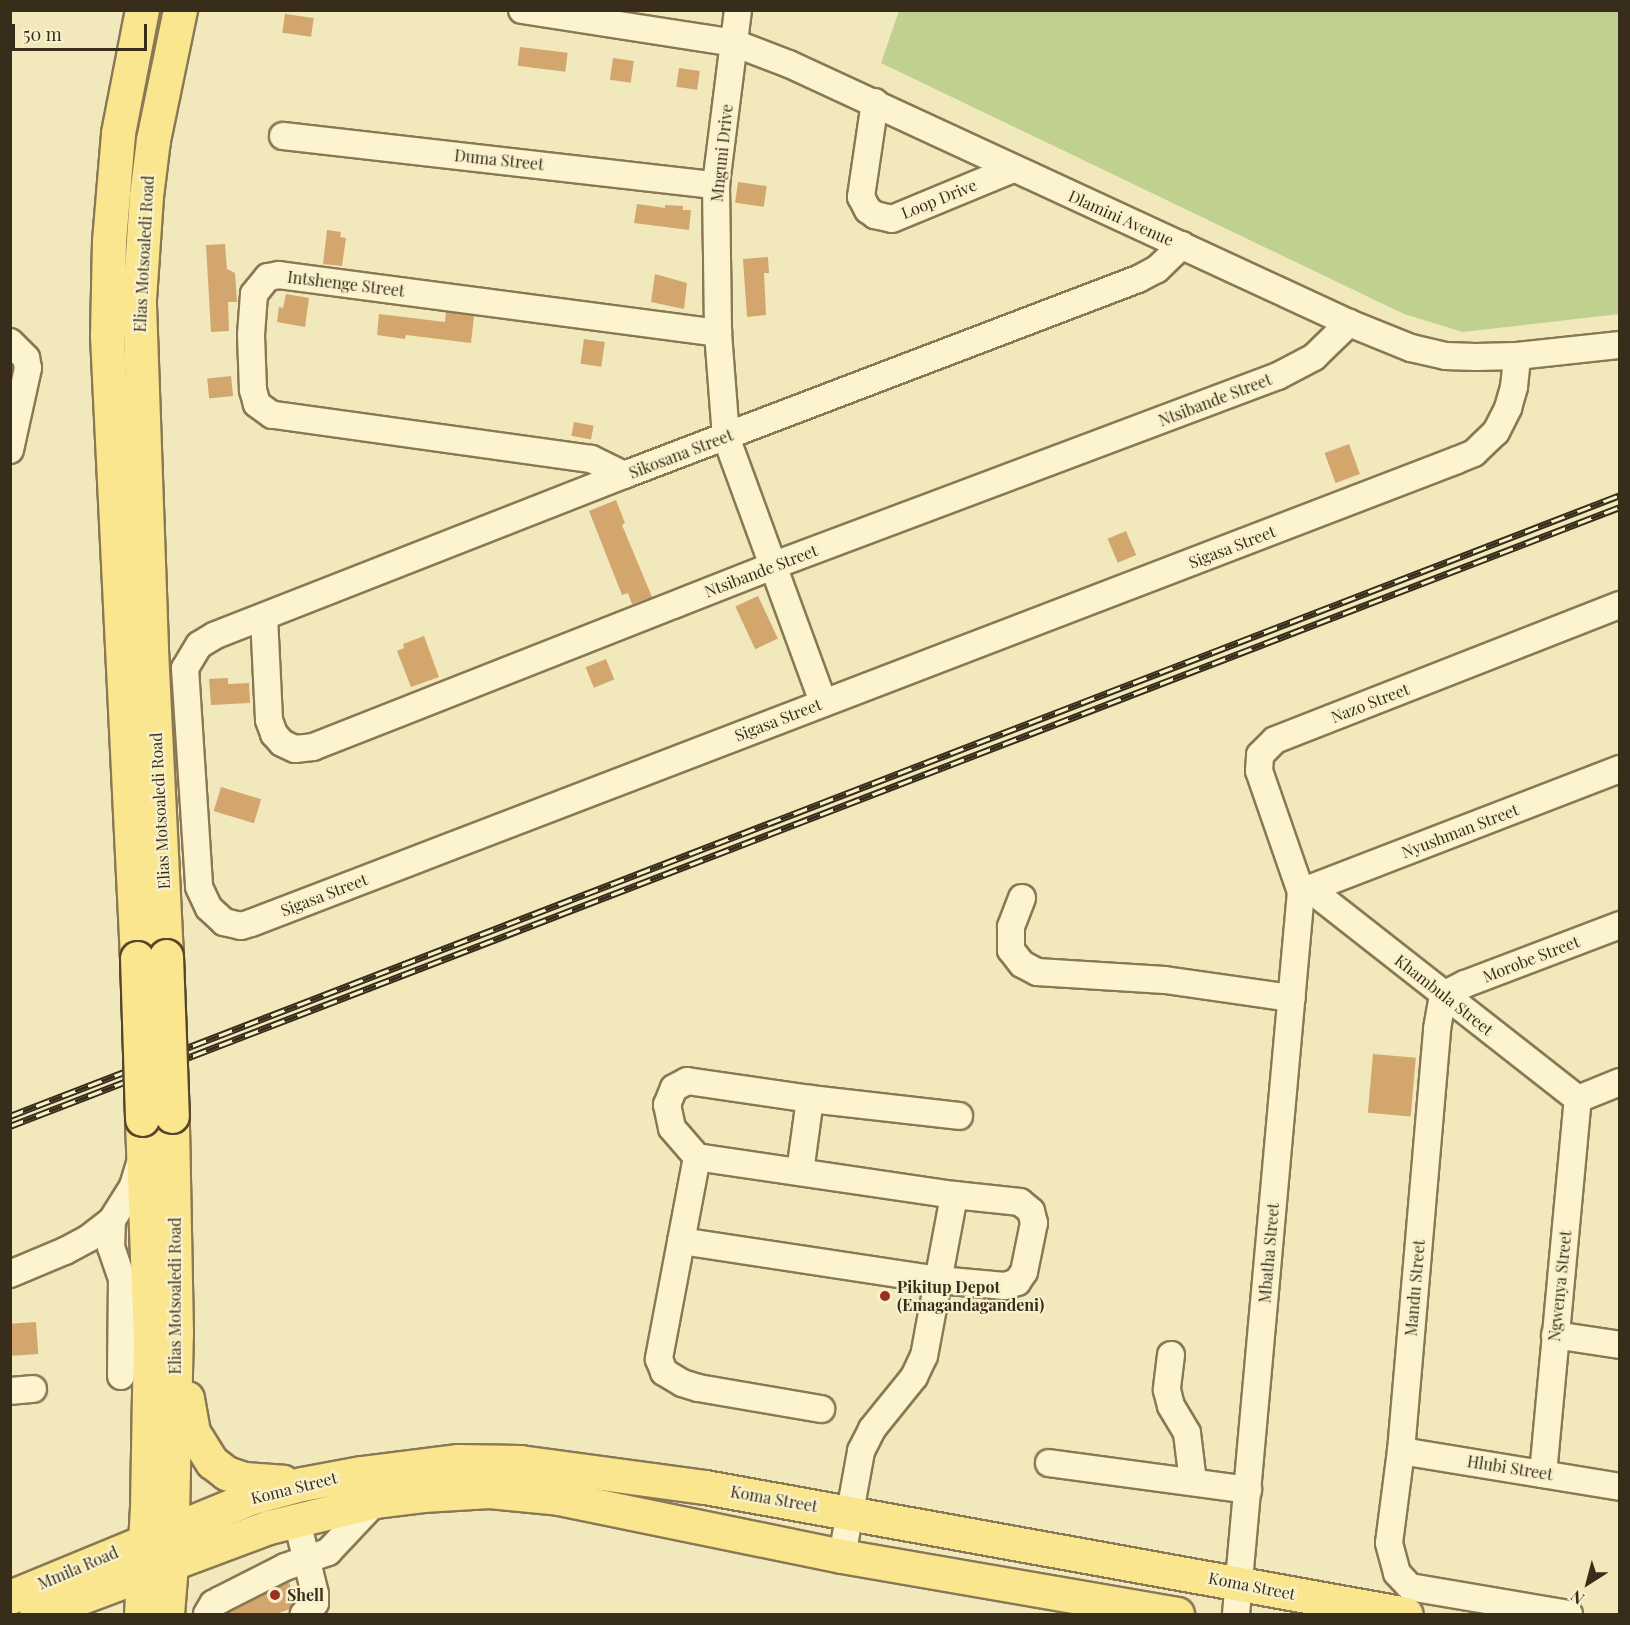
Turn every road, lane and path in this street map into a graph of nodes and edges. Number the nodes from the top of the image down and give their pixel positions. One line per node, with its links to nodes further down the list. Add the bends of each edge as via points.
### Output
1 (180, 10): 28 (main road, Elias Motsoaledi Road, via 153,140 139,299 151,648)
2 (522, 10): 5 (street, Dlamini Avenue)
3 (738, 10): 5 (street, Mnguni Drive)
4 (136, 19): 28 (main road, Elias Motsoaledi Road, via 118,133 109,241 107,336)
5 (734, 44): 6 (street, Dlamini Avenue); 9 (street, Mnguni Drive)
6 (875, 102): 8 (street, Dlamini Avenue); 8 (street, Loop Drive, via 861,197 875,215 891,219)
7 (283, 136): 9 (street, Duma Street)
8 (1013, 169): 10 (street, Dlamini Avenue)
9 (716, 185): 12 (street, Mnguni Drive)
10 (1182, 245): 11 (street, Dlamini Avenue); 16 (street, Sikosana Street, via 1157,269 1138,279)
11 (1349, 323): 15 (street, Dlamini Avenue, via 1411,348 1445,356); 19 (street, Ntsibande Street, via 1314,357 1286,373)
12 (718, 333): 16 (street, Mnguni Drive); 18 (street, Intshenge Street, via 279,275 268,277 254,294 253,390 257,404 272,415 591,459)
13 (10, 342): 17 (street, via 26,358 28,368)
14 (1620, 345): 15 (street, Dlamini Avenue)
15 (1517, 356): 23 (street, Sigasa Street, via 1508,408 1496,432 1474,453)
16 (726, 437): 18 (street, Sikosana Street); 19 (street, Mnguni Drive)
17 (10, 450)
18 (624, 475): 21 (street, Sikosana Street)
19 (772, 566): 21 (street, Ntsibande Street, via 304,749 282,743 269,720); 23 (street, Mnguni Drive)
20 (1620, 605): 25 (street, Nazo Street, via 1270,743 1260,755 1258,766)
21 (264, 617): 22 (street, Sikosana Street, via 205,640)
22 (185, 668): 23 (street, Sigasa Street, via 199,887 215,916 241,926)
23 (823, 702)
24 (1620, 769): 25 (street, Nyushman Street)
25 (1306, 891): 29 (street, Khambula Street); 30 (street, Mbatha Street)
26 (1022, 898): 30 (street, via 1011,927 1011,950 1022,964 1037,972 1165,980)
27 (1620, 925): 29 (street, Morobe Street, via 1465,984)
28 (152, 957): 35 (main road, Elias Motsoaledi Road, bridge)
29 (1444, 996): 33 (street, Khambula Street); 52 (street, Mandu Street, via 1438,1017)
30 (1292, 998): 58 (street, Mbatha Street)
31 (1620, 1082): 33 (street)
32 (810, 1099): 34 (street); 37 (street, via 687,1081 674,1088 667,1105 672,1128); 38 (street)
33 (1578, 1099): 47 (street, Ngwenya Street)
34 (959, 1116)
35 (157, 1118): 36 (main road, Elias Motsoaledi Road); 46 (main road, Elias Motsoaledi Road)
36 (143, 1154): 40 (street, via 133,1186); 62 (main road, Elias Motsoaledi Road)
37 (697, 1156): 38 (street); 41 (street)
38 (800, 1172): 39 (street)
39 (954, 1195): 45 (street); 45 (street, via 1020,1202 1031,1211 1034,1223 1024,1272 1017,1282 1005,1286)
40 (112, 1220): 42 (street); 43 (street)
41 (681, 1241): 45 (street); 51 (street, via 659,1359 664,1372 698,1388)
42 (65, 1251): 43 (street, via 83,1250); 44 (street)
43 (114, 1260): 50 (street, via 122,1279)
44 (10, 1274)
45 (939, 1280): 60 (street, via 924,1356 914,1377 872,1429 861,1451)
46 (177, 1334): 56 (main road, via 193,1432 212,1462 226,1473 244,1479); 62 (main road, Elias Motsoaledi Road)
47 (1555, 1335): 48 (street); 54 (street, Ngwenya Street)
48 (1620, 1345)
49 (1171, 1355): 55 (street, via 1167,1390 1171,1406 1187,1433)
50 (121, 1376)
51 (821, 1409)
52 (1401, 1451): 54 (street, Hlubi Street); 76 (street, Mandu Street, via 1389,1543 1400,1580 1416,1589)
53 (1049, 1463): 55 (street)
54 (1543, 1474): 57 (street, Hlubi Street)
55 (1193, 1482): 58 (street)
56 (302, 1484): 60 (main road, Koma Street, via 424,1464 520,1462 705,1487); 62 (main road, Koma Street, via 253,1497)
57 (1620, 1487)
58 (1248, 1490): 68 (street, Mbatha Street)
59 (376, 1501): 61 (main road, Koma Street); 64 (main road, Koma Street, via 461,1492 516,1492); 65 (street, via 328,1552)
60 (849, 1513): 64 (street); 68 (main road, Koma Street)
61 (297, 1521): 63 (main road, Koma Street); 65 (street)
62 (158, 1534): 66 (main road, Elias Motsoaledi Road); 67 (main road, Mmila Road)
63 (245, 1536): 66 (main road, Koma Street); 71 (main road, via 195,1576)
64 (842, 1556): 74 (main road, Koma Street)
65 (307, 1560): 72 (street, via 220,1600); 73 (street, via 315,1603)
66 (157, 1569): 69 (main road, Mmila Road); 70 (main road, Elias Motsoaledi Road); 71 (main road, Elias Motsoaledi Road)
67 (10, 1597)
68 (1237, 1599): 75 (main road, Koma Street)
69 (36, 1614)
70 (141, 1614)
71 (168, 1614)
72 (207, 1614)
73 (304, 1614)
74 (1177, 1614)
75 (1406, 1614)
76 (1569, 1614)

